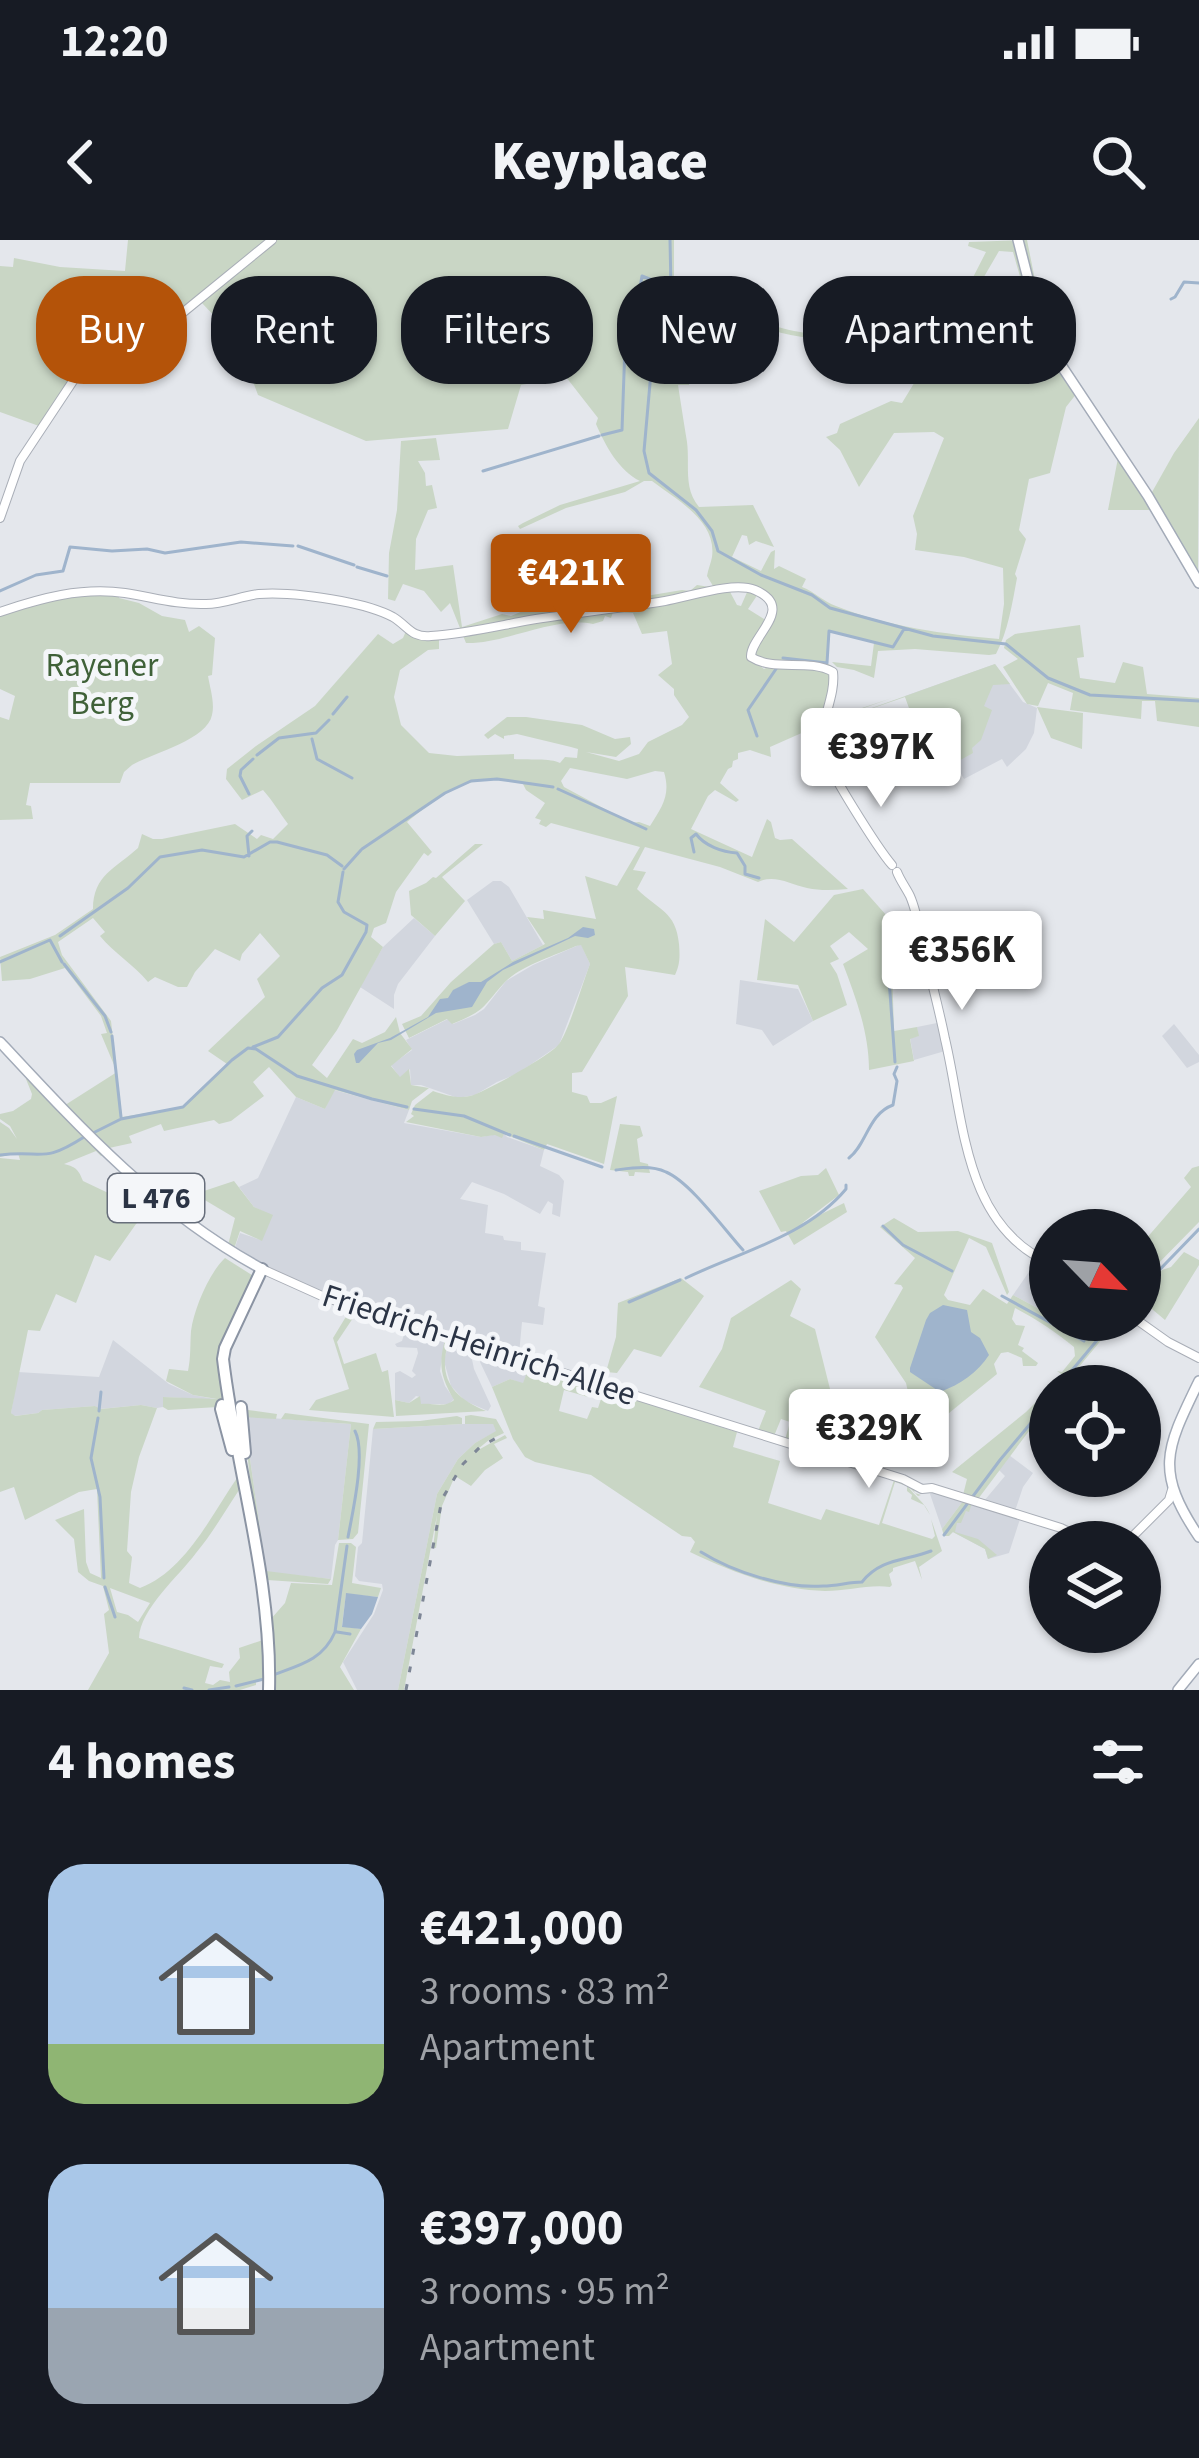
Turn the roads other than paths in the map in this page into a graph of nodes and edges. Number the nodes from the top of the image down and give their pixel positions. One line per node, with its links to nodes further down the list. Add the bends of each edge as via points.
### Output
1 (272, 240): 3 (main road, via 175,319 112,348 77,375 17,466)
2 (1018, 240): 4 (main road, via 1055,356)
3 (0, 518)
4 (1199, 583)
5 (0, 612): 7 (main road, via 101,591 202,604 302,595 385,614 428,637 753,589 772,613 751,657 833,672 824,755 910,896 968,1159 1007,1233)
6 (0, 1042): 8 (main road, Friedrich-Heinrich-Allee / L 476, via 124,1171)
7 (1029, 1252)
8 (262, 1268): 13 (main road, Friedrich-Heinrich-Allee / L 476, via 371,1313); 17 (highway, via 224,1359 264,1600)
9 (1161, 1337): 10 (main road)
10 (1199, 1358)
11 (1199, 1381): 12 (main road, via 1170,1448)
12 (1173, 1501): 14 (main road); 15 (main road)
13 (1034, 1521)
14 (1146, 1521)
15 (1199, 1538)
16 (1199, 1664): 18 (main road)
17 (269, 1690)
18 (1178, 1690)

